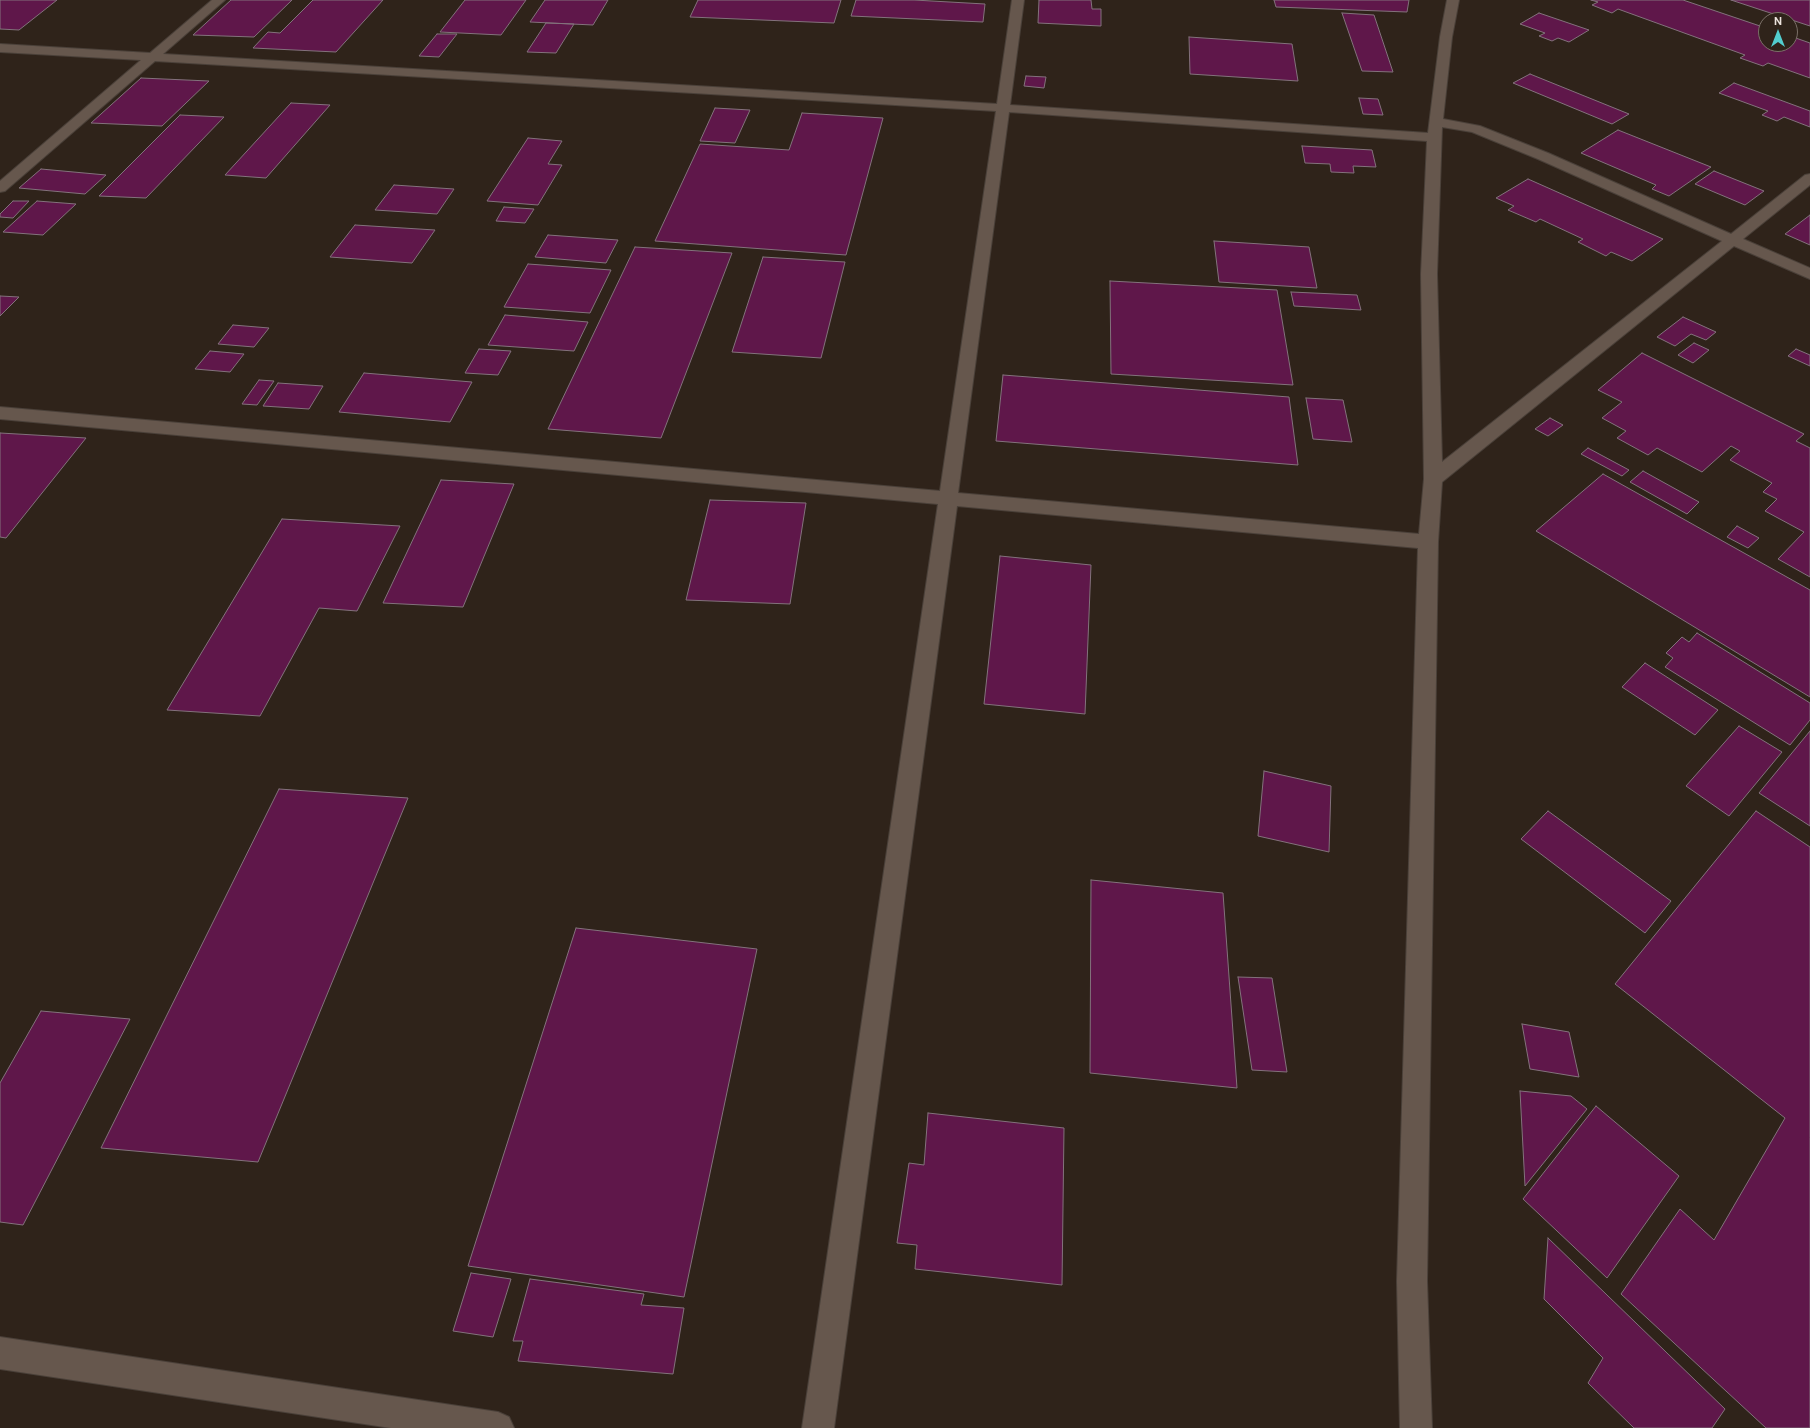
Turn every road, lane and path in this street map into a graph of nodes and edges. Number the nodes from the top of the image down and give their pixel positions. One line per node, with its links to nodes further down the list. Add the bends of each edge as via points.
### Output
1 (219, 0): 5 (street)
2 (1018, 0): 6 (street)
3 (1453, 0): 7 (street)
4 (0, 48): 5 (street)
5 (154, 57): 6 (street); 9 (street)
6 (1003, 108): 7 (street); 14 (street)
7 (1434, 130): 10 (street, via 1475,129 1543,156); 13 (street, via 1429,274)
8 (1810, 178): 10 (street)
9 (0, 188)
10 (1733, 241): 11 (street); 13 (street)
11 (1810, 274)
12 (0, 413): 14 (street)
13 (1433, 479): 15 (street)
14 (948, 500): 15 (street); 18 (street)
15 (1428, 542): 19 (street, via 1412,1281)
16 (0, 1353): 17 (street)
17 (498, 1428)
18 (818, 1428)
19 (1416, 1428)

